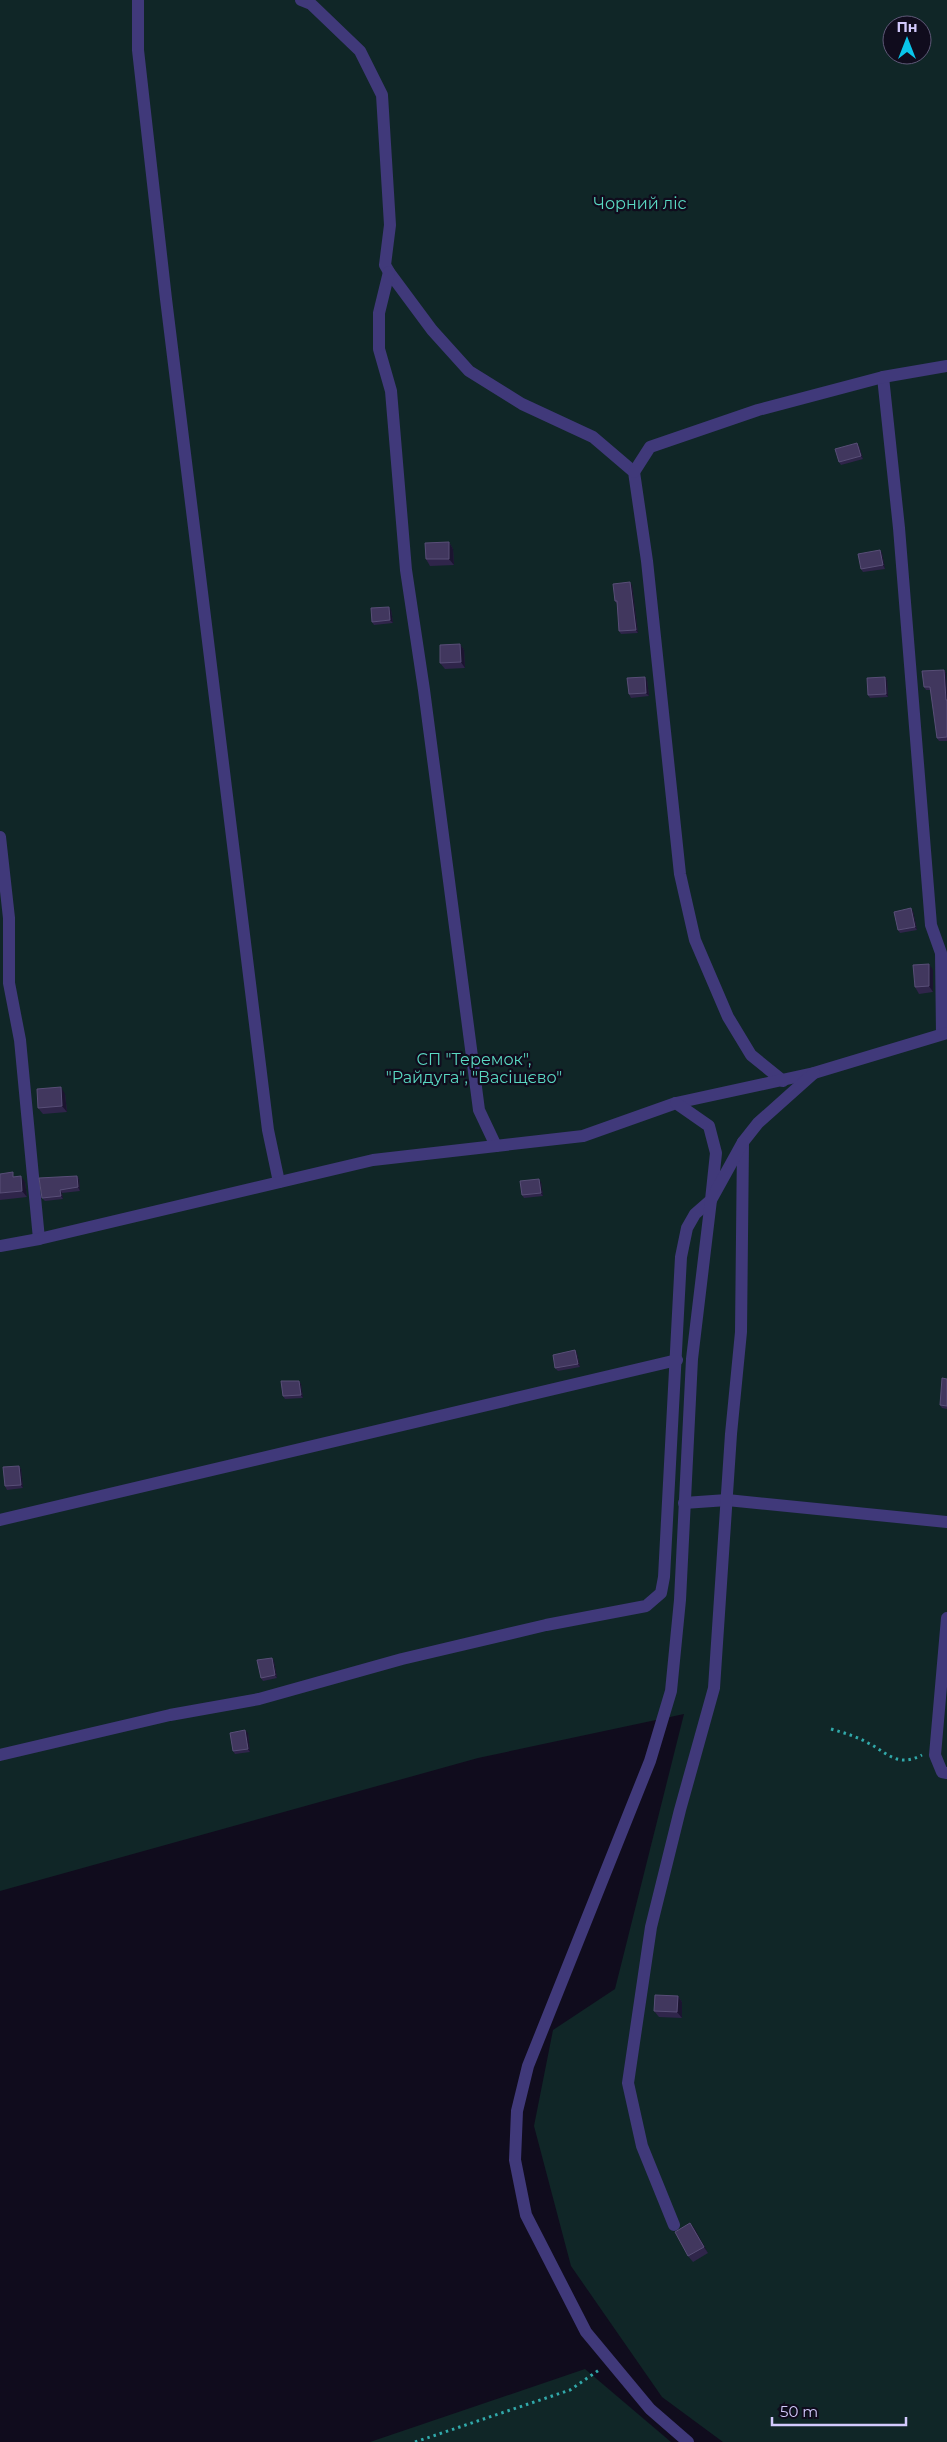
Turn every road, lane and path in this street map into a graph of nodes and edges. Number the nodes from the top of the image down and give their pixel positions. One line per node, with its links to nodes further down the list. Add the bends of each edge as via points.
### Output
1 (138, 0): 14 (street, via 138,50 166,299 268,1130)
2 (301, 0): 3 (street, via 311,4 360,51 382,95 390,225 385,265)
3 (388, 272): 6 (street, via 432,330 469,371 522,404 593,437); 13 (street, via 379,313 379,349 391,391 406,570 479,1110)
4 (947, 366): 5 (street)
5 (883, 377): 6 (street, via 758,410 650,447); 8 (street, via 899,528 931,925 941,953)
6 (634, 472): 10 (street, via 647,560 680,874 695,940 728,1017 751,1055)
7 (0, 837): 16 (street, via 9,918 9,983 20,1040)
8 (944, 1034): 9 (street)
9 (814, 1073): 10 (street); 12 (street, via 758,1123)
10 (783, 1081): 11 (street)
11 (676, 1103): 13 (street, via 583,1136); 15 (street, via 709,1126 716,1153)
12 (743, 1142): 15 (street); 19 (street, via 742,1332)
13 (496, 1146): 14 (street, via 373,1160)
14 (279, 1182): 16 (street)
15 (710, 1200): 18 (street, via 695,1214 687,1228 681,1257); 20 (street, via 692,1359)
16 (39, 1239): 17 (street)
17 (0, 1246)
18 (677, 1360): 21 (street); 26 (street, via 664,1577 661,1593 646,1606 546,1625 402,1659 259,1699 170,1715)
19 (728, 1500): 20 (street); 22 (street); 28 (street, via 714,1688 651,1927 628,2083 642,2146)
20 (684, 1503): 29 (street, via 680,1600 671,1691 650,1761 528,2066 517,2111 515,2160 526,2215 586,2332)
21 (0, 1520)
22 (947, 1522)
23 (947, 1618): 25 (street)
24 (831, 1729): 25 (path, via 862,1740 889,1758 911,1761 926,1753)
25 (936, 1741): 27 (street, via 935,1755 942,1772)
26 (0, 1755)
27 (947, 1773)
28 (674, 2225)
29 (609, 2362): 30 (path, via 570,2390); 31 (street, via 650,2409)
30 (416, 2442)
31 (688, 2442)

